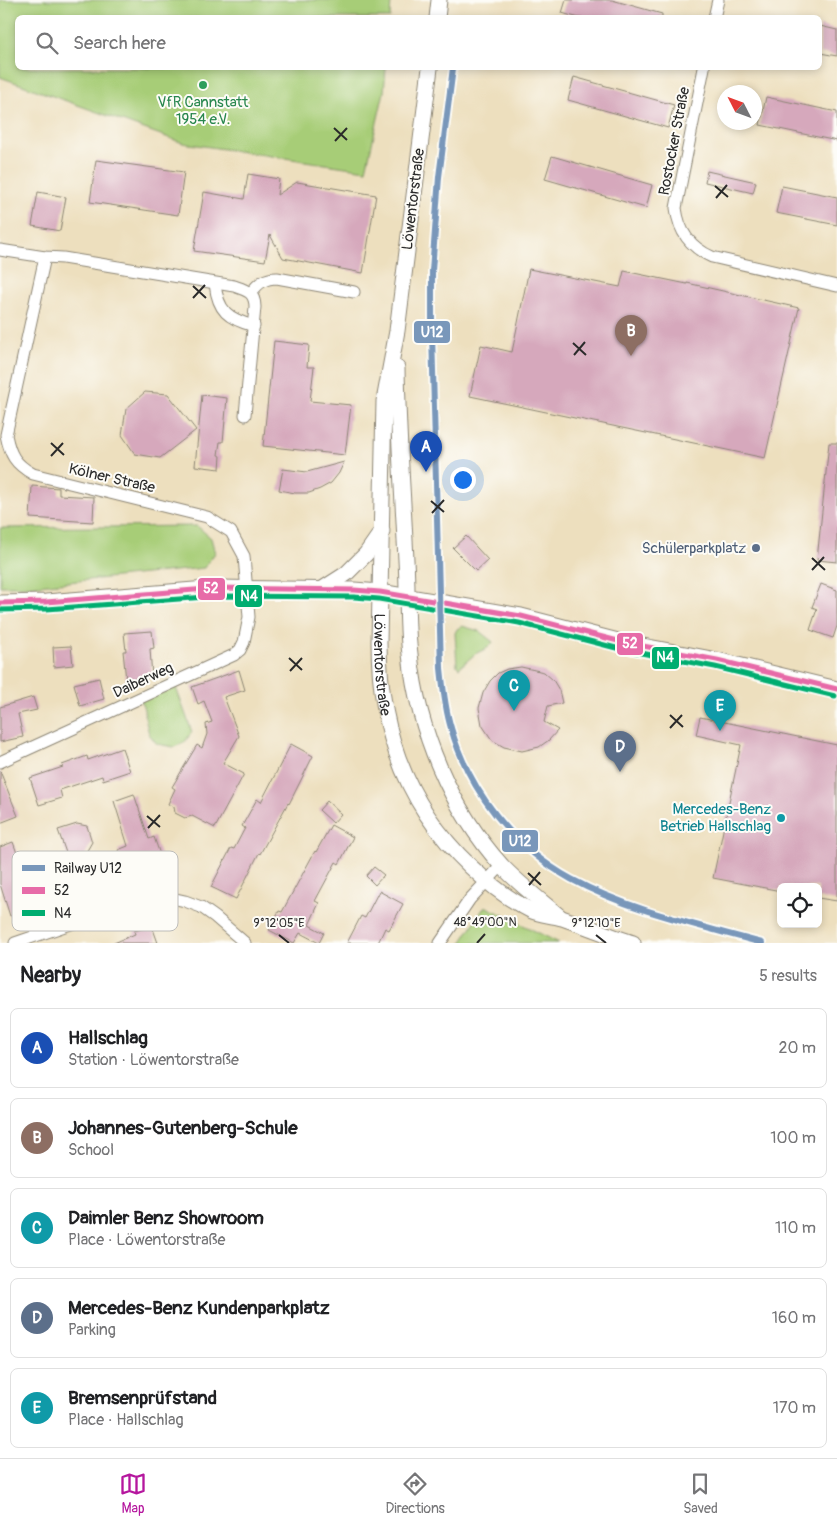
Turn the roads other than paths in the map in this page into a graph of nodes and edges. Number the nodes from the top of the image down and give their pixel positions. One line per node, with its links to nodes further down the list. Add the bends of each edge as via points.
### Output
1 (439, 0): 3 (main road)
2 (718, 0): 4 (street)
3 (437, 15)
4 (715, 15)
5 (430, 70): 14 (main road, Löwentorstraße)
6 (704, 70): 10 (street, Rostocker Straße, via 676,208 682,231 700,251 712,257)
7 (0, 250): 8 (street)
8 (45, 257): 9 (street); 17 (street, Kölner Straße, via 6,435 9,451 21,467 33,474 207,517 231,532 244,556)
9 (215, 284): 12 (street, via 234,286); 13 (street, via 220,306 230,318)
10 (837, 286)
11 (354, 292): 12 (street, via 268,278)
12 (251, 293): 13 (street, via 255,301)
13 (254, 326): 15 (street)
14 (397, 331): 16 (main road, Löwentorstraße, via 384,401); 20 (main road, Löwentorstraße, via 397,403)
15 (245, 415)
16 (382, 531): 18 (main road, via 346,574); 19 (main road, Löwentorstraße)
17 (248, 588): 18 (main road); 21 (main road); 23 (street, Daiberweg, via 249,617 240,650)
18 (320, 590): 19 (main road)
19 (380, 592): 20 (main road); 25 (main road, Löwentorstraße, via 379,671 384,712 394,747 408,782 432,823 457,854)
20 (407, 596): 22 (main road, via 521,616 622,642 717,660); 24 (main road, Löwentorstraße, via 412,669 418,702 436,760 465,816)
21 (0, 603)
22 (837, 689)
23 (0, 762)
24 (502, 865): 25 (street); 27 (main road, Löwentorstraße)
25 (486, 880): 27 (main road, Löwentorstraße, via 534,912); 31 (street)
26 (178, 899): 30 (street, via 201,907)
27 (561, 918): 32 (main road, Löwentorstraße)
28 (50, 931): 29 (street)
29 (15, 943)
30 (245, 943)
31 (440, 943)
32 (633, 943)

